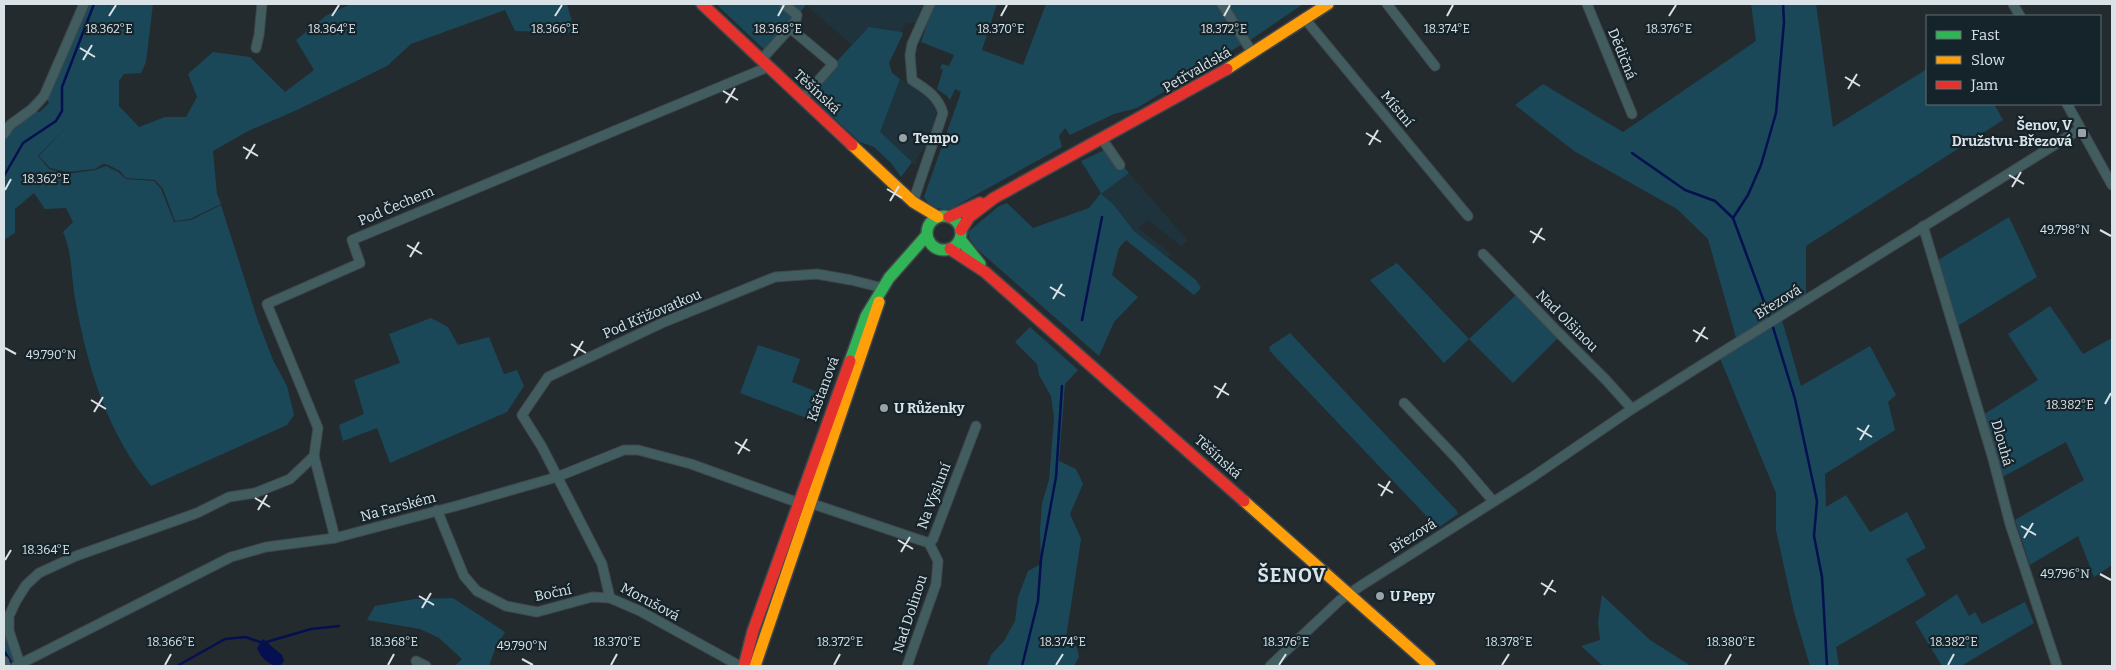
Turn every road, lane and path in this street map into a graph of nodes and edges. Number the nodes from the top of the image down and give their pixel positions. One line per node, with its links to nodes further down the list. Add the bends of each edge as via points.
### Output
1 (84, 4): 22 (street, via 44,96)
2 (262, 4): 14 (street)
3 (702, 4): 16 (main road, Těšínská)
4 (930, 4): 27 (street, via 911,49 912,80 931,92 943,113)
5 (1222, 4): 15 (street)
6 (1328, 4): 12 (main road, Petřvaldská)
7 (1387, 4): 17 (street)
8 (1587, 4): 20 (street, Dědičná)
9 (2013, 4): 11 (street)
10 (785, 5): 13 (street, via 797,15)
11 (2019, 15)
12 (1305, 20): 15 (main road, Petřvaldská); 28 (street, Místní)
13 (790, 28): 16 (street); 18 (street, via 833,64)
14 (256, 48)
15 (1253, 54): 23 (main road, Petřvaldská)
16 (764, 64): 18 (main road, Těšínská); 42 (street, Pod Čechem, via 352,240 360,263 267,304 318,428)
17 (1435, 66)
18 (802, 98): 27 (main road, Těšínská)
19 (2068, 105): 21 (street)
20 (1632, 114)
21 (2080, 129): 25 (street); 30 (street, Březová)
22 (4, 134)
23 (1102, 139): 24 (street); 26 (main road, Petřvaldská)
24 (1120, 165)
25 (2112, 184)
26 (994, 198): 29 (main road, Petřvaldská); 32 (main road, Petřvaldská, via 969,217)
27 (913, 202): 29 (main road, Těšínská); 31 (main road, Těšínská)
28 (1468, 216)
29 (944, 217): 31 (main road); 32 (main road, via 957,222)
30 (1923, 226): 40 (street, Březová); 62 (street, Dlouhá, via 2010,524)
31 (928, 231): 33 (main road, via 930,243); 36 (main road, Kaštanová)
32 (960, 234): 34 (main road, via 956,245); 37 (main road, Těšínská)
33 (937, 248): 34 (main road); 36 (main road)
34 (950, 249): 37 (main road, Těšínská)
35 (1483, 254): 40 (street, Nad Olšinou)
36 (906, 258): 38 (main road, Kaštanová)
37 (985, 272): 49 (main road, Těšínská)
38 (883, 288): 43 (street, Pod Křižovatkou, via 818,274 775,277 662,323 548,377 522,416); 45 (main road, Kaštanová, via 858,337)
39 (1404, 403): 44 (street)
40 (1632, 409): 44 (street, Březová)
41 (976, 426): 48 (street, Na Výsluní)
42 (314, 456): 47 (street, Pod Čechem); 53 (street, via 290,479 255,493 229,497 197,513 39,572 26,585 9,616 9,631)
43 (557, 477): 45 (street, Na Farském, via 624,450 638,450 691,464); 46 (street, Na Farském); 50 (street, Morušová, via 602,564)
44 (1494, 501): 49 (street, Březová)
45 (805, 503): 48 (street, Na Výsluní); 57 (main road, Kaštanová, via 753,631); 58 (main road, Kaštanová)
46 (437, 510): 47 (street, Na Farském); 50 (street, Boční, via 464,576 477,591 506,606 537,612 592,598)
47 (335, 538): 53 (street, Na Farském, via 266,547 231,557)
48 (929, 543): 59 (street, Nad Dolinou, via 938,561 936,584)
49 (1348, 594): 60 (street, Březová); 61 (main road, Těšínská)
50 (610, 598): 56 (street, Morušová)
51 (4, 661): 54 (street)
52 (416, 661): 55 (street)
53 (18, 665)
54 (6, 666)
55 (426, 666)
56 (740, 666)
57 (744, 666)
58 (755, 666)
59 (907, 666)
60 (1270, 666)
61 (1430, 666)
62 (2057, 666)

